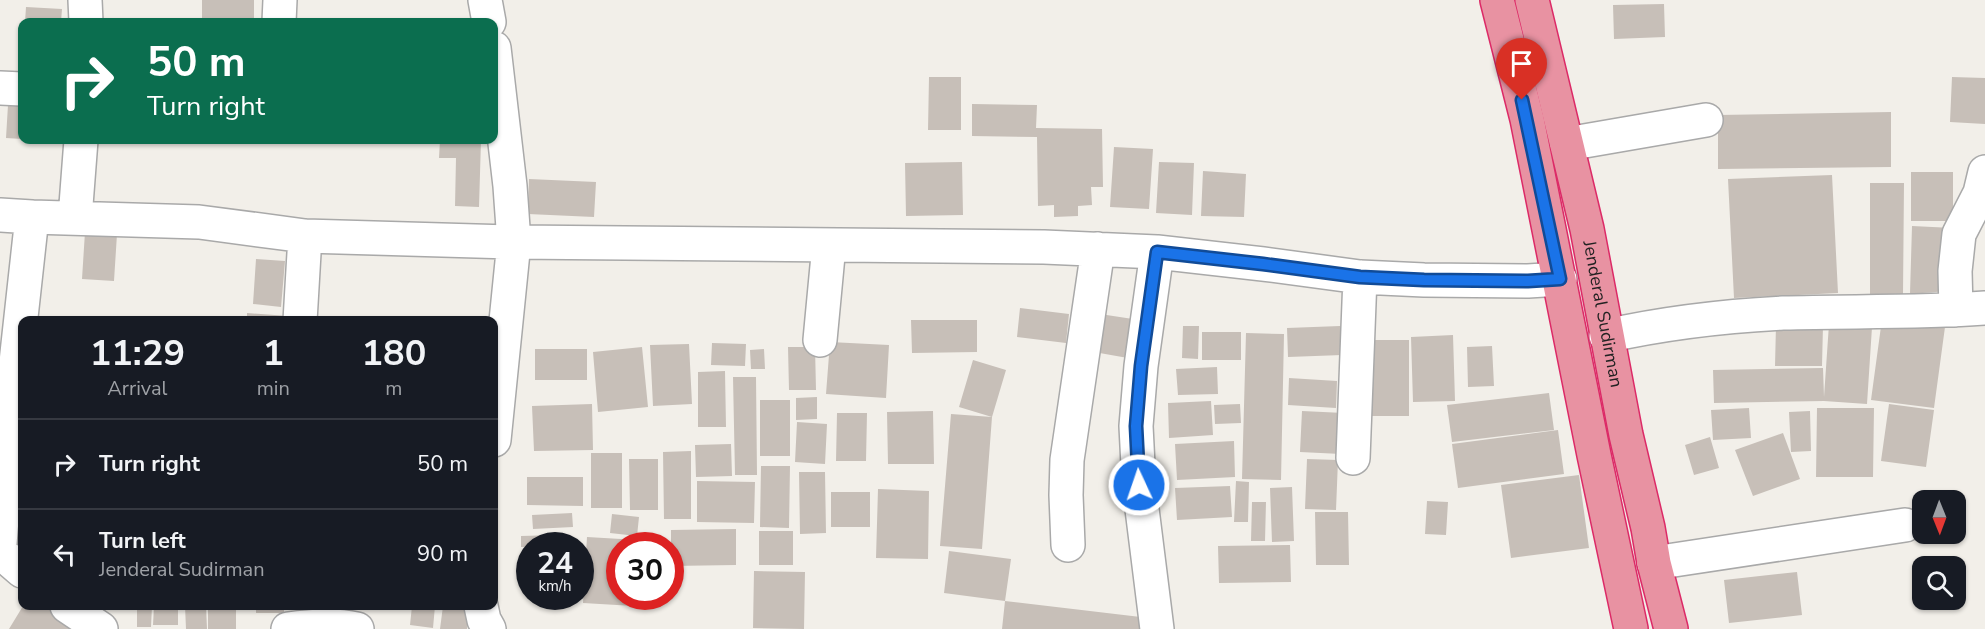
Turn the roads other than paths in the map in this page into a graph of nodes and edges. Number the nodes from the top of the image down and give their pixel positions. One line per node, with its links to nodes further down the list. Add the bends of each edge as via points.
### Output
1 (85, 0): 6 (street)
2 (280, 0): 7 (street)
3 (485, 0): 8 (street)
4 (1497, 0): 25 (highway, Jenderal Sudirman, via 1527,119)
5 (1532, 0): 14 (highway, Jenderal Sudirman)
6 (86, 18)
7 (279, 18)
8 (488, 18)
9 (498, 82): 20 (street)
10 (0, 88): 11 (street)
11 (18, 89)
12 (1706, 120): 14 (street)
13 (81, 144): 18 (street)
14 (1567, 144): 29 (highway, Jenderal Sudirman)
15 (1985, 172): 26 (street, via 1980,193 1959,234 1955,271)
16 (0, 215): 17 (street)
17 (32, 217): 18 (street); 27 (street)
18 (75, 219): 19 (street, via 199,222)
19 (305, 236): 20 (street); 28 (street)
20 (514, 242): 21 (street); 32 (street)
21 (829, 245): 22 (street); 30 (street)
22 (1098, 249): 23 (street); 36 (street, via 1066,460)
23 (1157, 252): 24 (street); 46 (street, via 1136,426 1139,485)
24 (1360, 277): 25 (street); 33 (street)
25 (1560, 279): 47 (highway, Jenderal Sudirman)
26 (1971, 309): 29 (street, via 1782,313 1644,327)
27 (21, 316)
28 (300, 316)
29 (1606, 336): 37 (highway, Jenderal Sudirman)
30 (820, 340)
31 (18, 344): 35 (street)
32 (498, 400)
33 (1353, 458)
34 (1905, 525): 37 (street)
35 (0, 541): 38 (street)
36 (1068, 545)
37 (1654, 562): 48 (highway, Jenderal Sudirman)
38 (18, 566)
39 (73, 610): 42 (street)
40 (286, 610): 43 (street)
41 (482, 610): 45 (street)
42 (101, 629)
43 (286, 629): 44 (street)
44 (357, 629)
45 (489, 629)
46 (1157, 629)
47 (1631, 629)
48 (1671, 629)

